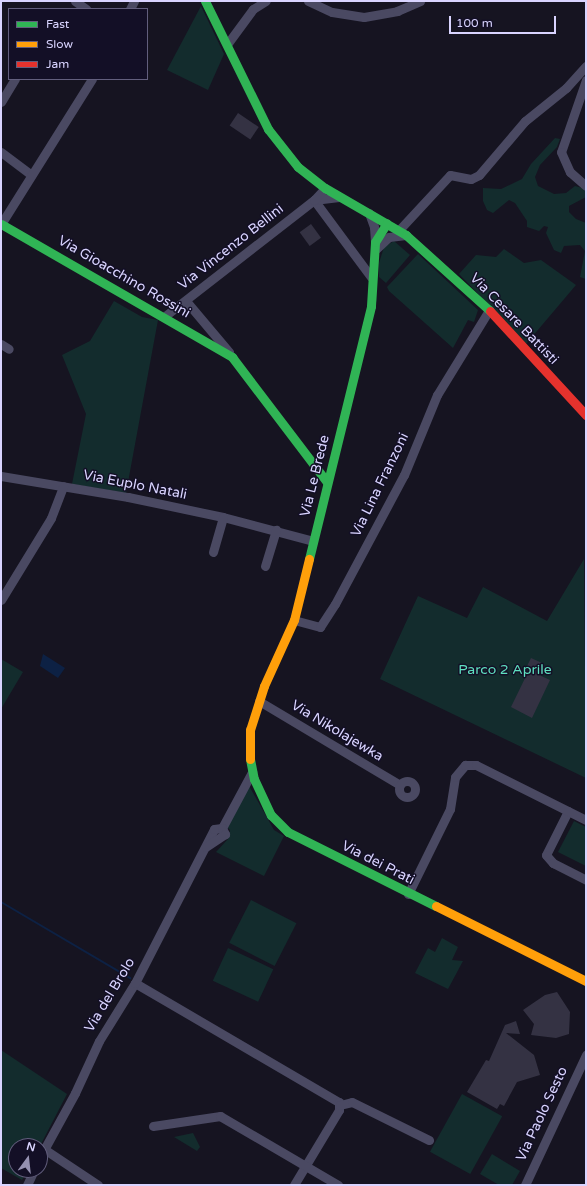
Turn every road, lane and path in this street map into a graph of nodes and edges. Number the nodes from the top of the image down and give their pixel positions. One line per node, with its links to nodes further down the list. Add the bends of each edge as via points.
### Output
1 (75, 1): 6 (street)
2 (205, 1): 7 (street, Via Cesare Battisti)
3 (266, 1): 7 (street, via 253,9)
4 (308, 1): 5 (street, via 332,12 364,18 397,11)
5 (420, 1)
6 (85, 8)
7 (228, 43): 15 (street, Via Cesare Battisti, via 268,129 298,167)
8 (586, 66): 23 (street, via 566,88 525,122 479,175 471,178 450,175)
9 (14, 80): 12 (street)
10 (91, 80): 14 (street)
11 (586, 80): 16 (street, via 561,152 570,172)
12 (1, 102)
13 (1, 152): 14 (street)
14 (31, 175): 22 (street)
15 (312, 178): 17 (street, Via Cesare Battisti); 19 (street)
16 (586, 186)
17 (325, 188): 18 (street, Via Cesare Battisti); 19 (street, Via Vincenzo Bellini)
18 (339, 197): 19 (street); 20 (street, Via Cesare Battisti)
19 (314, 200): 26 (street); 27 (street, Via Vincenzo Bellini)
20 (372, 214): 21 (street, Via Cesare Battisti); 25 (street, Via Le Brede)
21 (387, 223): 23 (street, Via Cesare Battisti); 24 (street); 25 (street, Via Le Brede)
22 (1, 224): 29 (street, Via Gioacchino Rossini)
23 (402, 233): 24 (street); 28 (street, Via Cesare Battisti)
24 (384, 240): 25 (street)
25 (374, 247): 26 (street, Via Le Brede)
26 (371, 277): 33 (street, Via Le Brede, via 371,306)
27 (186, 301): 29 (street, Via Vincenzo Bellini); 30 (street, Via Gioacchino Rossini)
28 (489, 310): 31 (street, Via Cesare Battisti); 41 (street, Via Lina Franzoni, via 437,395 404,475 335,604 320,627)
29 (165, 316): 30 (street, Via Gioacchino Rossini)
30 (232, 357): 33 (street, Via Gioacchino Rossini)
31 (586, 416)
32 (1, 476): 34 (street, Via Euplo Natali)
33 (327, 482): 37 (street, Via Le Brede)
34 (63, 486): 35 (street, Via Euplo Natali); 40 (street, Via Euplo Natali, via 51,518)
35 (223, 517): 36 (street, Via Euplo Natali); 38 (street)
36 (276, 530): 37 (street, Via Euplo Natali); 39 (street)
37 (313, 541): 41 (street, Via Le Brede)
38 (213, 552)
39 (265, 566)
40 (1, 600)
41 (294, 620): 42 (street, Via Le Brede)
42 (259, 701): 43 (street, Via dei Prati, via 249,742); 44 (street, Via Nikolajewka)
43 (252, 772): 48 (street, Via dei Prati, via 264,804 288,832); 50 (street, Via del Brolo, via 222,828 225,834 206,848)
44 (400, 785)
45 (568, 811): 46 (street); 47 (street, via 546,855 553,863); 48 (street, via 472,764 459,768 450,809)
46 (586, 820)
47 (586, 880)
48 (408, 894): 49 (street, Via dei Prati)
49 (586, 981)
50 (135, 983): 52 (street, via 328,1093); 55 (street, Via del Brolo, via 99,1041)
51 (586, 1055): 61 (street, Via Paolo Sesto)
52 (340, 1107): 54 (street, via 352,1102); 57 (street)
53 (153, 1126): 57 (street, via 220,1116)
54 (429, 1140)
55 (48, 1142)
56 (48, 1156): 58 (street)
57 (306, 1166): 59 (street); 60 (street)
58 (98, 1185)
59 (294, 1185)
60 (338, 1185)
61 (525, 1185)

